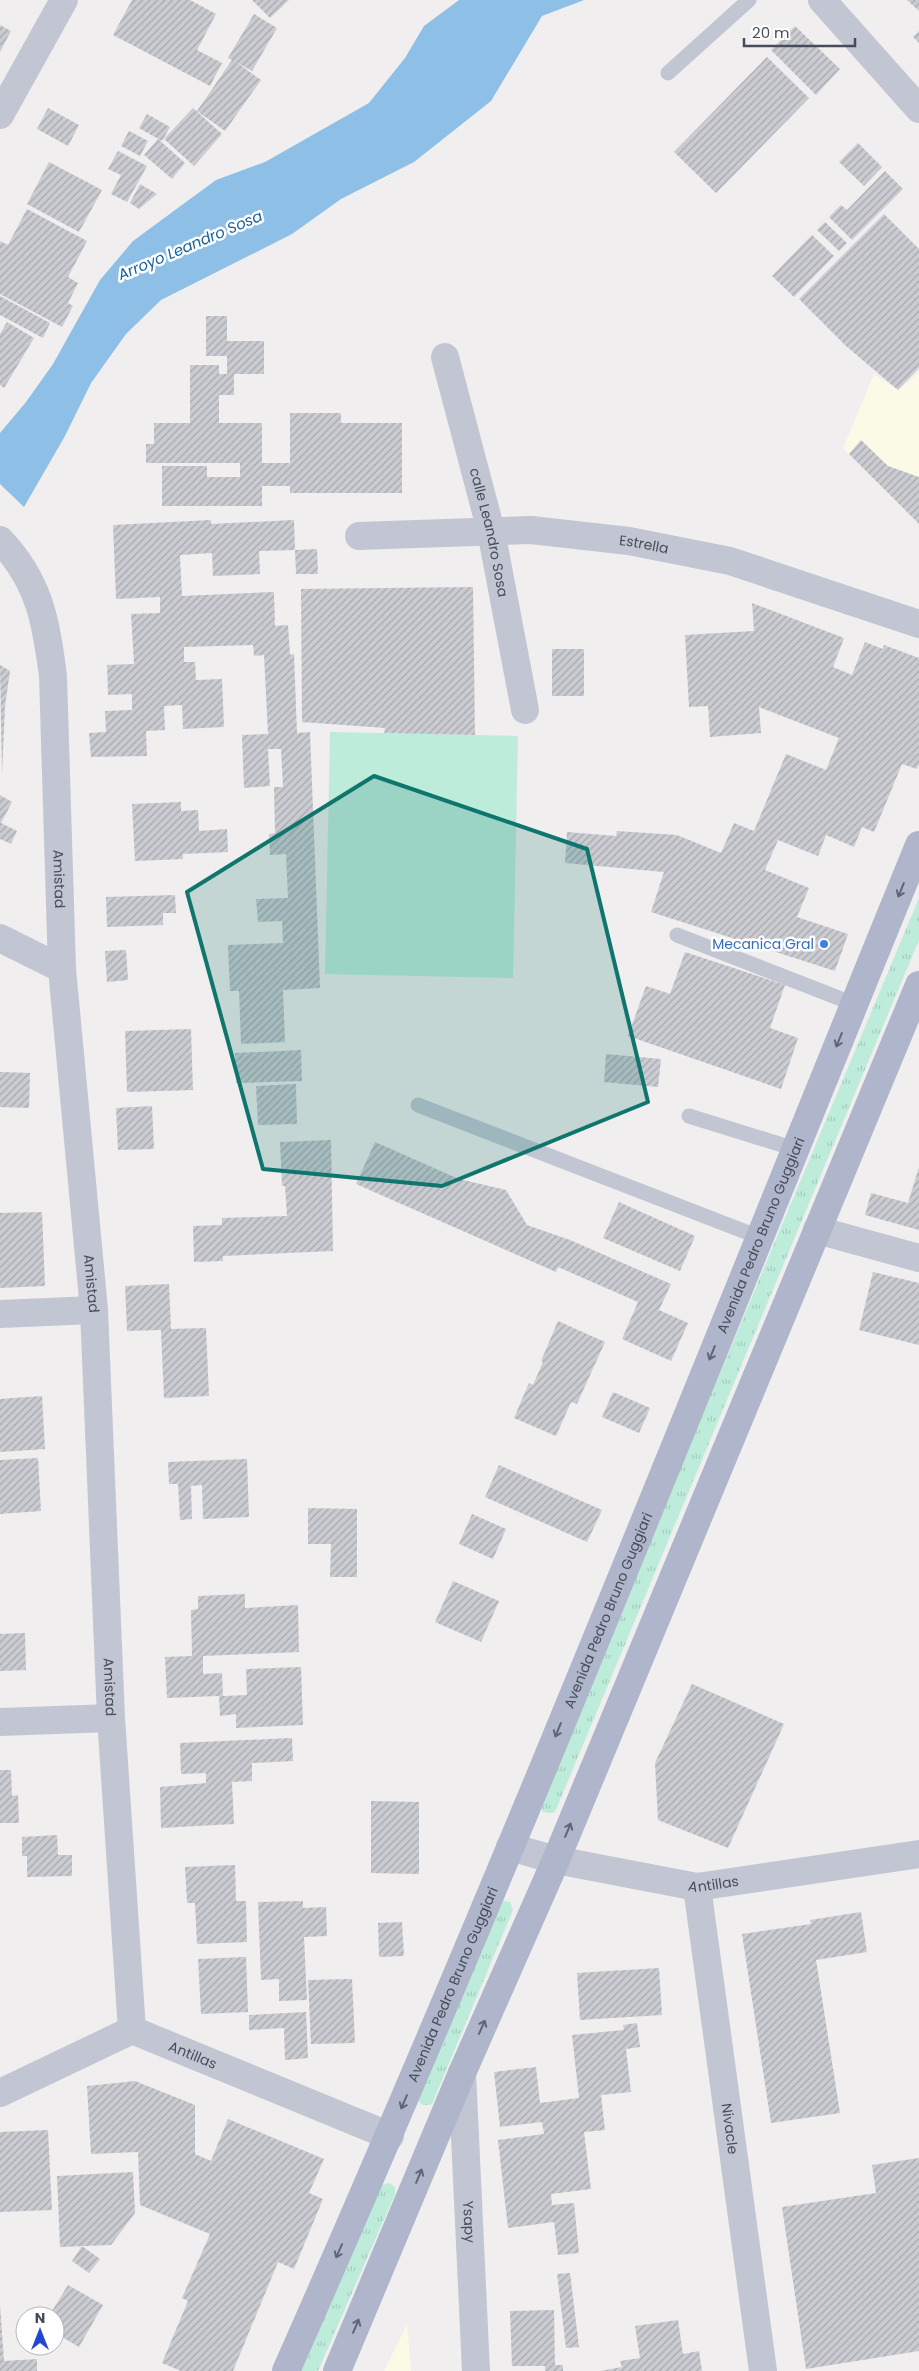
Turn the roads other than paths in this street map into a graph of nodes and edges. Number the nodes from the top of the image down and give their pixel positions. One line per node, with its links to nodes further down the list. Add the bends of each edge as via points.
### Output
1 (64, 0): 6 (street)
2 (749, 0): 4 (lane)
3 (822, 0): 5 (street)
4 (668, 73)
5 (919, 109)
6 (0, 115)
7 (444, 357): 8 (street, calle Leandro Sosa)
8 (491, 531): 9 (street, Estrella); 11 (street, Estrella, via 530,530 629,541 730,562); 12 (street, calle Leandro Sosa)
9 (359, 536)
10 (3, 543): 16 (street, Amistad, via 28,578 40,603 47,630 52,667)
11 (919, 624)
12 (525, 710)
13 (919, 845): 18 (main road, Avenida Pedro Bruno Guggiari, one-way to 18)
14 (677, 935): 18 (lane)
15 (0, 938): 16 (street)
16 (62, 969): 25 (street, Amistad)
17 (919, 984): 22 (main road)
18 (854, 1004): 21 (main road, Avenida Pedro Bruno Guggiari, one-way to 21)
19 (418, 1105): 23 (lane)
20 (689, 1116): 21 (lane)
21 (795, 1149): 23 (main road, Avenida Pedro Bruno Guggiari)
22 (818, 1230): 24 (street); 31 (main road, one-way to 22)
23 (759, 1237): 29 (main road, Avenida Pedro Bruno Guggiari, one-way to 29)
24 (919, 1258)
25 (94, 1310): 26 (street); 27 (street, Amistad)
26 (0, 1314)
27 (111, 1718): 28 (street); 33 (street, Amistad)
28 (0, 1722)
29 (510, 1847): 31 (street, Antillas); 36 (main road, Avenida Pedro Bruno Guggiari, one-way to 36)
30 (919, 1854): 32 (street, Antillas)
31 (556, 1860): 32 (street, Antillas); 34 (main road, one-way to 31)
32 (698, 1887): 40 (street, Nivacle)
33 (132, 2030): 35 (street); 36 (street, Antillas)
34 (462, 2073): 38 (main road, one-way to 34); 39 (street, Ysapy)
35 (0, 2094)
36 (390, 2136): 37 (main road, Avenida Pedro Bruno Guggiari, one-way to 37)
37 (286, 2371)
38 (337, 2371)
39 (476, 2371)
40 (763, 2371)

